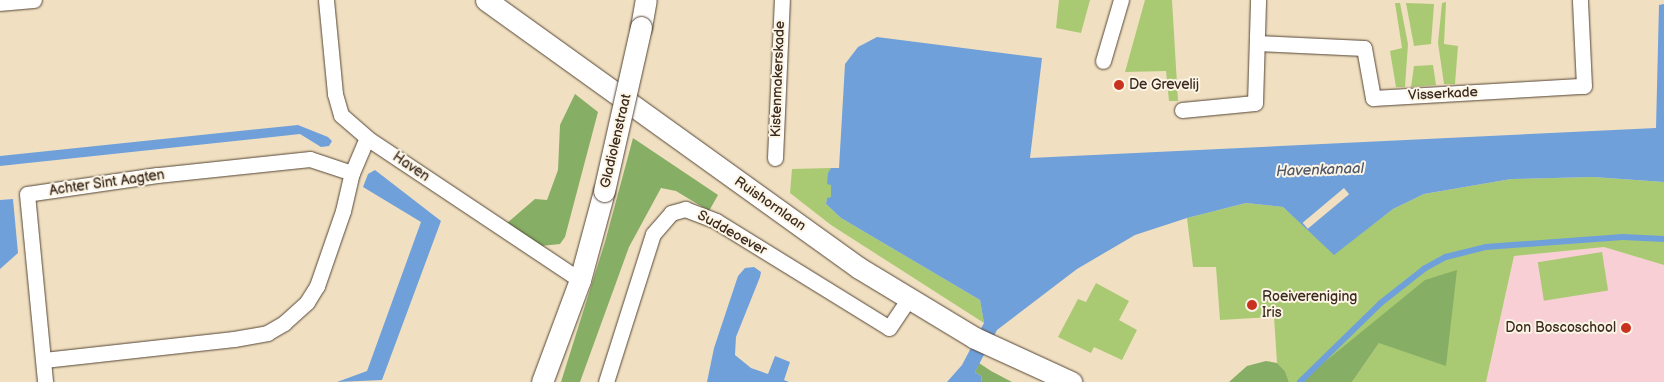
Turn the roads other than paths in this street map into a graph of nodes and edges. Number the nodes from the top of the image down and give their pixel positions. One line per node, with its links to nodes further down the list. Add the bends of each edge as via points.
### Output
1 (34, 0): 9 (street)
2 (326, 0): 13 (street, Haven, via 335,94 341,115)
3 (486, 0): 17 (main road, Ruishornlaan, via 859,268)
4 (646, 0): 16 (main road, Gladiolenstraat, bridge, via 604,191)
5 (782, 0): 14 (street, Kistenmakerskade)
6 (1121, 0): 11 (street)
7 (1258, 0): 10 (street)
8 (1580, 0): 10 (street, Visserkade, via 1584,86 1373,98 1364,48)
9 (0, 4)
10 (1257, 43): 12 (street, via 1256,104)
11 (1103, 61)
12 (1182, 110)
13 (367, 138): 15 (street); 16 (street, Haven)
14 (775, 158)
15 (352, 173): 18 (street, via 318,286 307,302 284,323 267,333 234,339); 18 (street, Achter Sint Aagten, via 310,159 157,175 27,194)
16 (580, 280): 20 (main road, Gladiolenstraat)
17 (909, 298): 21 (street, Suddeoever, via 889,328 716,221 684,209 671,213 653,234); 22 (main road, Ruishornlaan, via 982,342)
18 (44, 360): 19 (street, Achter Sint Aagten)
19 (45, 382)
20 (542, 382)
21 (606, 382)
22 (1070, 382)

